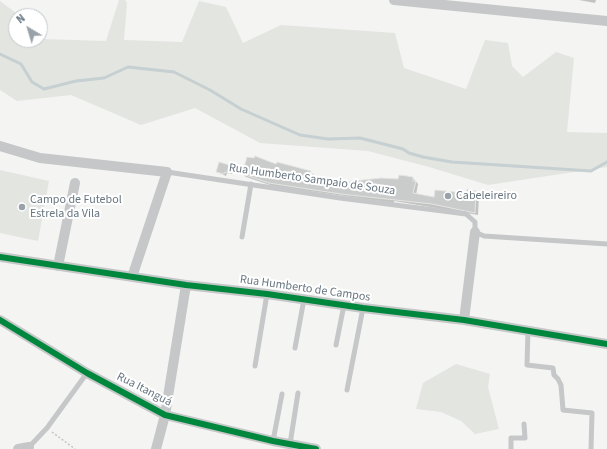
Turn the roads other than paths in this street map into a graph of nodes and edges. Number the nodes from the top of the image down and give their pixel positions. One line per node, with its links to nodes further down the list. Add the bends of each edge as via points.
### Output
1 (394, 0): 2 (street)
2 (479, 4): 3 (street)
3 (607, 21)
4 (0, 146): 5 (street, Rua Humberto Sampaio de Souza, via 40,158)
5 (167, 172): 7 (lane, Rua Humberto Sampaio de Souza); 13 (street)
6 (75, 183): 12 (street)
7 (251, 184): 8 (lane, Rua Humberto Sampaio de Souza, via 466,214 475,222); 9 (lane)
8 (475, 232): 10 (lane, via 484,236); 20 (street)
9 (242, 237)
10 (607, 244)
11 (0, 257): 12 (street, Rua Humberto de Campos)
12 (58, 266): 13 (street, Rua Humberto de Campos)
13 (132, 277): 14 (street, Rua Humberto de Campos)
14 (186, 285): 15 (street, Rua Humberto de Campos); 30 (street)
15 (267, 294): 16 (street, Rua Humberto de Campos); 25 (lane)
16 (304, 299): 17 (street, Rua Humberto de Campos); 24 (lane)
17 (344, 305): 18 (street, Rua Humberto de Campos); 23 (lane)
18 (363, 308): 20 (street, Rua Humberto de Campos); 27 (lane)
19 (0, 320): 26 (street, Rua Itanguá)
20 (464, 320): 21 (street, Rua Humberto de Campos)
21 (528, 330): 22 (street, Rua Humberto de Campos); 39 (lane, via 527,365 553,368 554,375 561,385 563,410 592,413)
22 (607, 344)
23 (336, 345)
24 (295, 348)
25 (255, 366)
26 (86, 373): 30 (street, Rua Itanguá); 33 (lane)
27 (347, 390)
28 (298, 393): 34 (lane)
29 (282, 394): 32 (lane)
30 (165, 415): 32 (street, Rua Itanguá); 36 (street)
31 (524, 424): 38 (lane, via 525,438 511,438)
32 (273, 441): 34 (street, Rua Itanguá)
33 (29, 447): 35 (street)
34 (289, 447): 37 (street, Rua Itanguá)
35 (18, 449)
36 (156, 449)
37 (316, 449)
38 (511, 449)
39 (591, 449)

